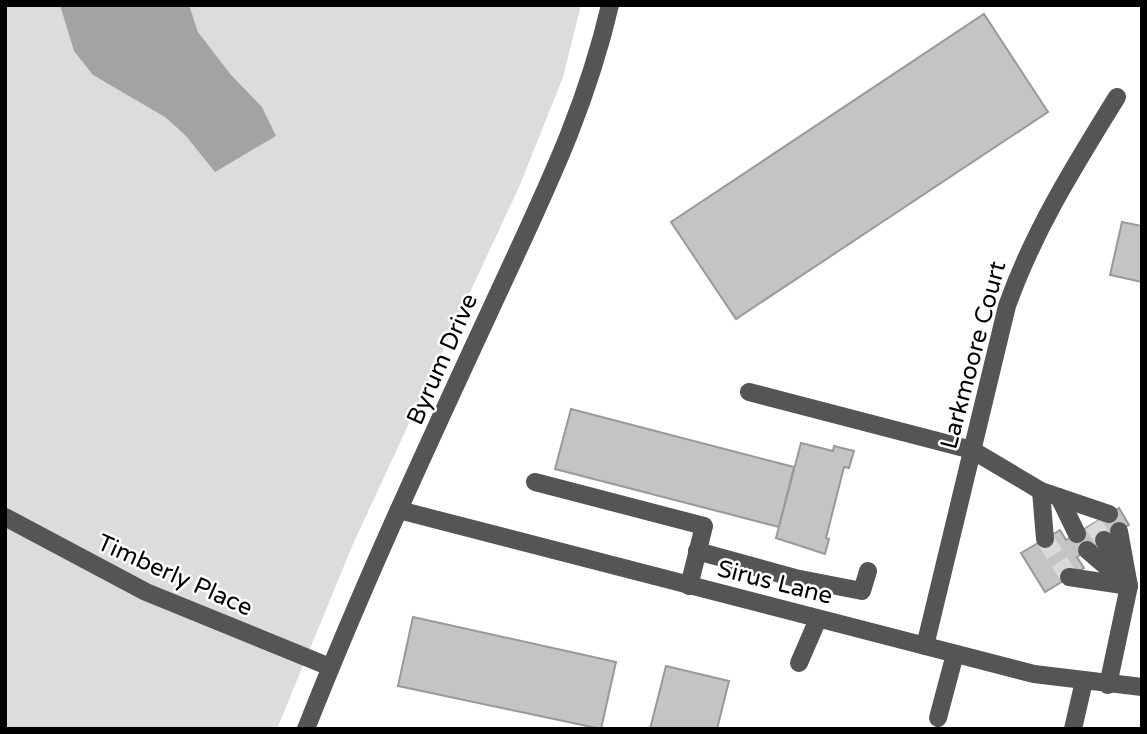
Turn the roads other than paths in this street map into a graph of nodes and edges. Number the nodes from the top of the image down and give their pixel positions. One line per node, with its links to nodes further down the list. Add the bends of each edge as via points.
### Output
1 (610, 5): 8 (street, Byrum Drive, via 588,86 561,159)
2 (1117, 97): 4 (street, Larkmoore Court, via 1049,208 1022,265 1007,306)
3 (749, 391): 4 (street)
4 (972, 450): 6 (street); 21 (street, Larkmoore Court)
5 (535, 482): 15 (street, via 704,526)
6 (1041, 491): 7 (street); 13 (street)
7 (1059, 497): 10 (street, via 1083,505); 11 (street)
8 (399, 510): 18 (street, Sirus Lane); 24 (street, Byrum Drive)
9 (5, 517): 24 (street, Timberly Place, via 146,592)
10 (1101, 519)
11 (1077, 534)
12 (1111, 536): 19 (street)
13 (1045, 539)
14 (1087, 550): 19 (street)
15 (698, 551): 16 (street, via 862,591); 18 (street)
16 (868, 571)
17 (1069, 577): 19 (street)
18 (689, 586): 20 (street, Sirus Lane)
19 (1129, 586): 26 (street)
20 (818, 619): 21 (street, Sirus Lane); 23 (street)
21 (925, 646): 22 (street, Sirus Lane)
22 (955, 653): 25 (street, Sirus Lane, via 1034,674); 28 (street)
23 (799, 663)
24 (330, 667): 29 (street, Byrum Drive)
25 (1084, 681): 26 (street, Sirus Lane); 30 (street)
26 (1108, 685): 27 (street, Sirus Lane)
27 (1142, 687)
28 (938, 718)
29 (306, 729)
30 (1073, 729)

